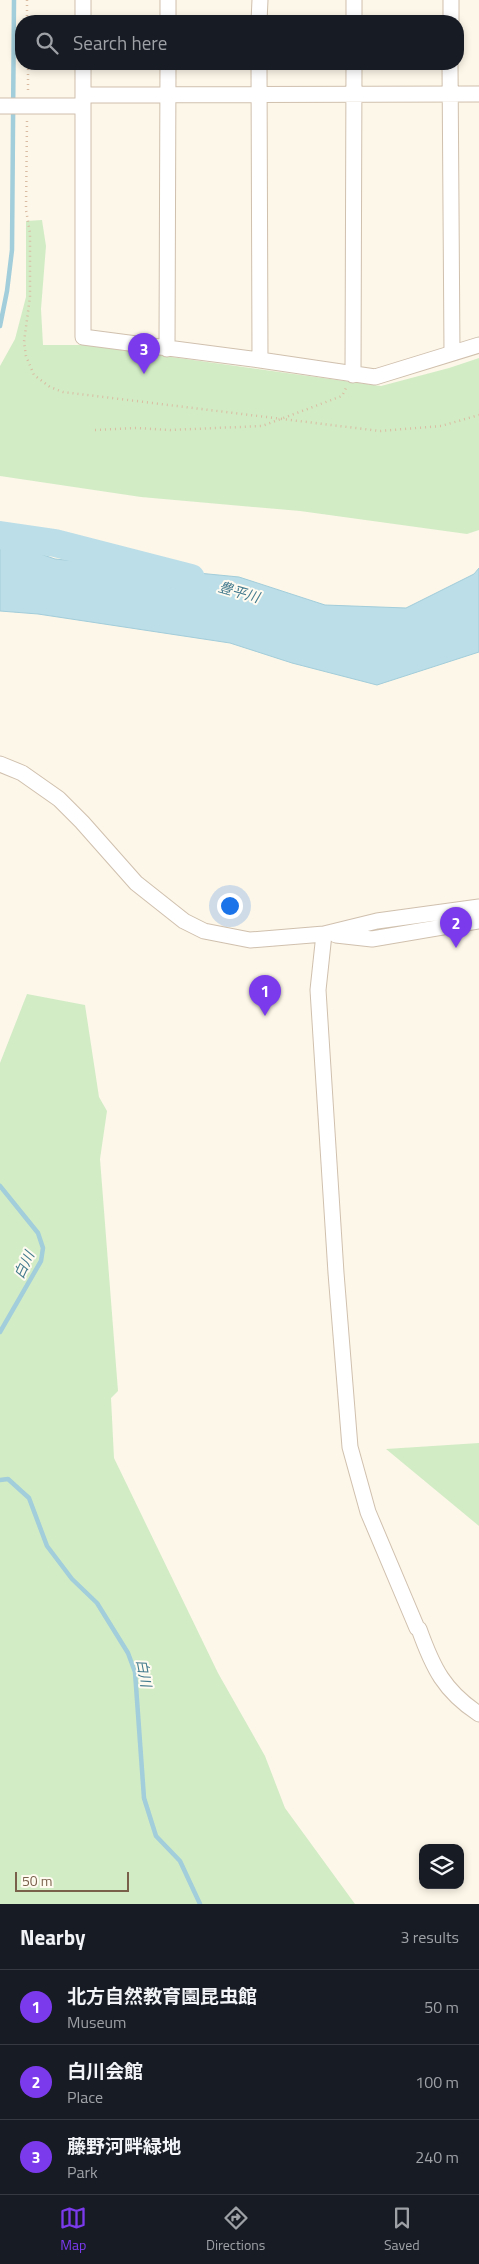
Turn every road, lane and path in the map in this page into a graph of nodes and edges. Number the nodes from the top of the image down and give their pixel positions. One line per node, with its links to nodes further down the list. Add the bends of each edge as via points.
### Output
1 (27, 0): 7 (path)
2 (83, 0): 8 (street)
3 (168, 0): 9 (street)
4 (260, 0): 10 (street)
5 (354, 0): 11 (street)
6 (451, 0): 12 (street)
7 (27, 15)
8 (83, 15)
9 (168, 15)
10 (259, 15)
11 (354, 15)
12 (451, 15)
13 (28, 70): 26 (path)
14 (83, 70): 24 (street)
15 (168, 70): 22 (street)
16 (259, 70): 19 (street)
17 (354, 70): 23 (street)
18 (450, 70): 20 (street)
19 (258, 94): 22 (street); 23 (street); 30 (street)
20 (449, 94): 21 (street); 23 (street); 29 (street)
21 (479, 94)
22 (167, 95): 24 (street); 28 (street)
23 (354, 96): 31 (street)
24 (83, 100): 26 (street); 28 (street, via 83,337)
25 (0, 106): 26 (street)
26 (26, 106)
27 (479, 344): 29 (street)
28 (167, 349): 30 (street)
29 (452, 353): 31 (street, via 375,377)
30 (260, 360): 31 (street)
31 (353, 376): 32 (path, via 342,396 262,426)
32 (95, 430)
33 (0, 764): 36 (street, via 22,773 59,799 136,883 184,921 204,930 250,940)
34 (479, 907): 36 (street, via 377,921)
35 (479, 921): 36 (street, via 372,939)
36 (324, 934): 37 (street, via 318,990 350,1447 368,1512 431,1663 448,1689)
37 (479, 1714)

